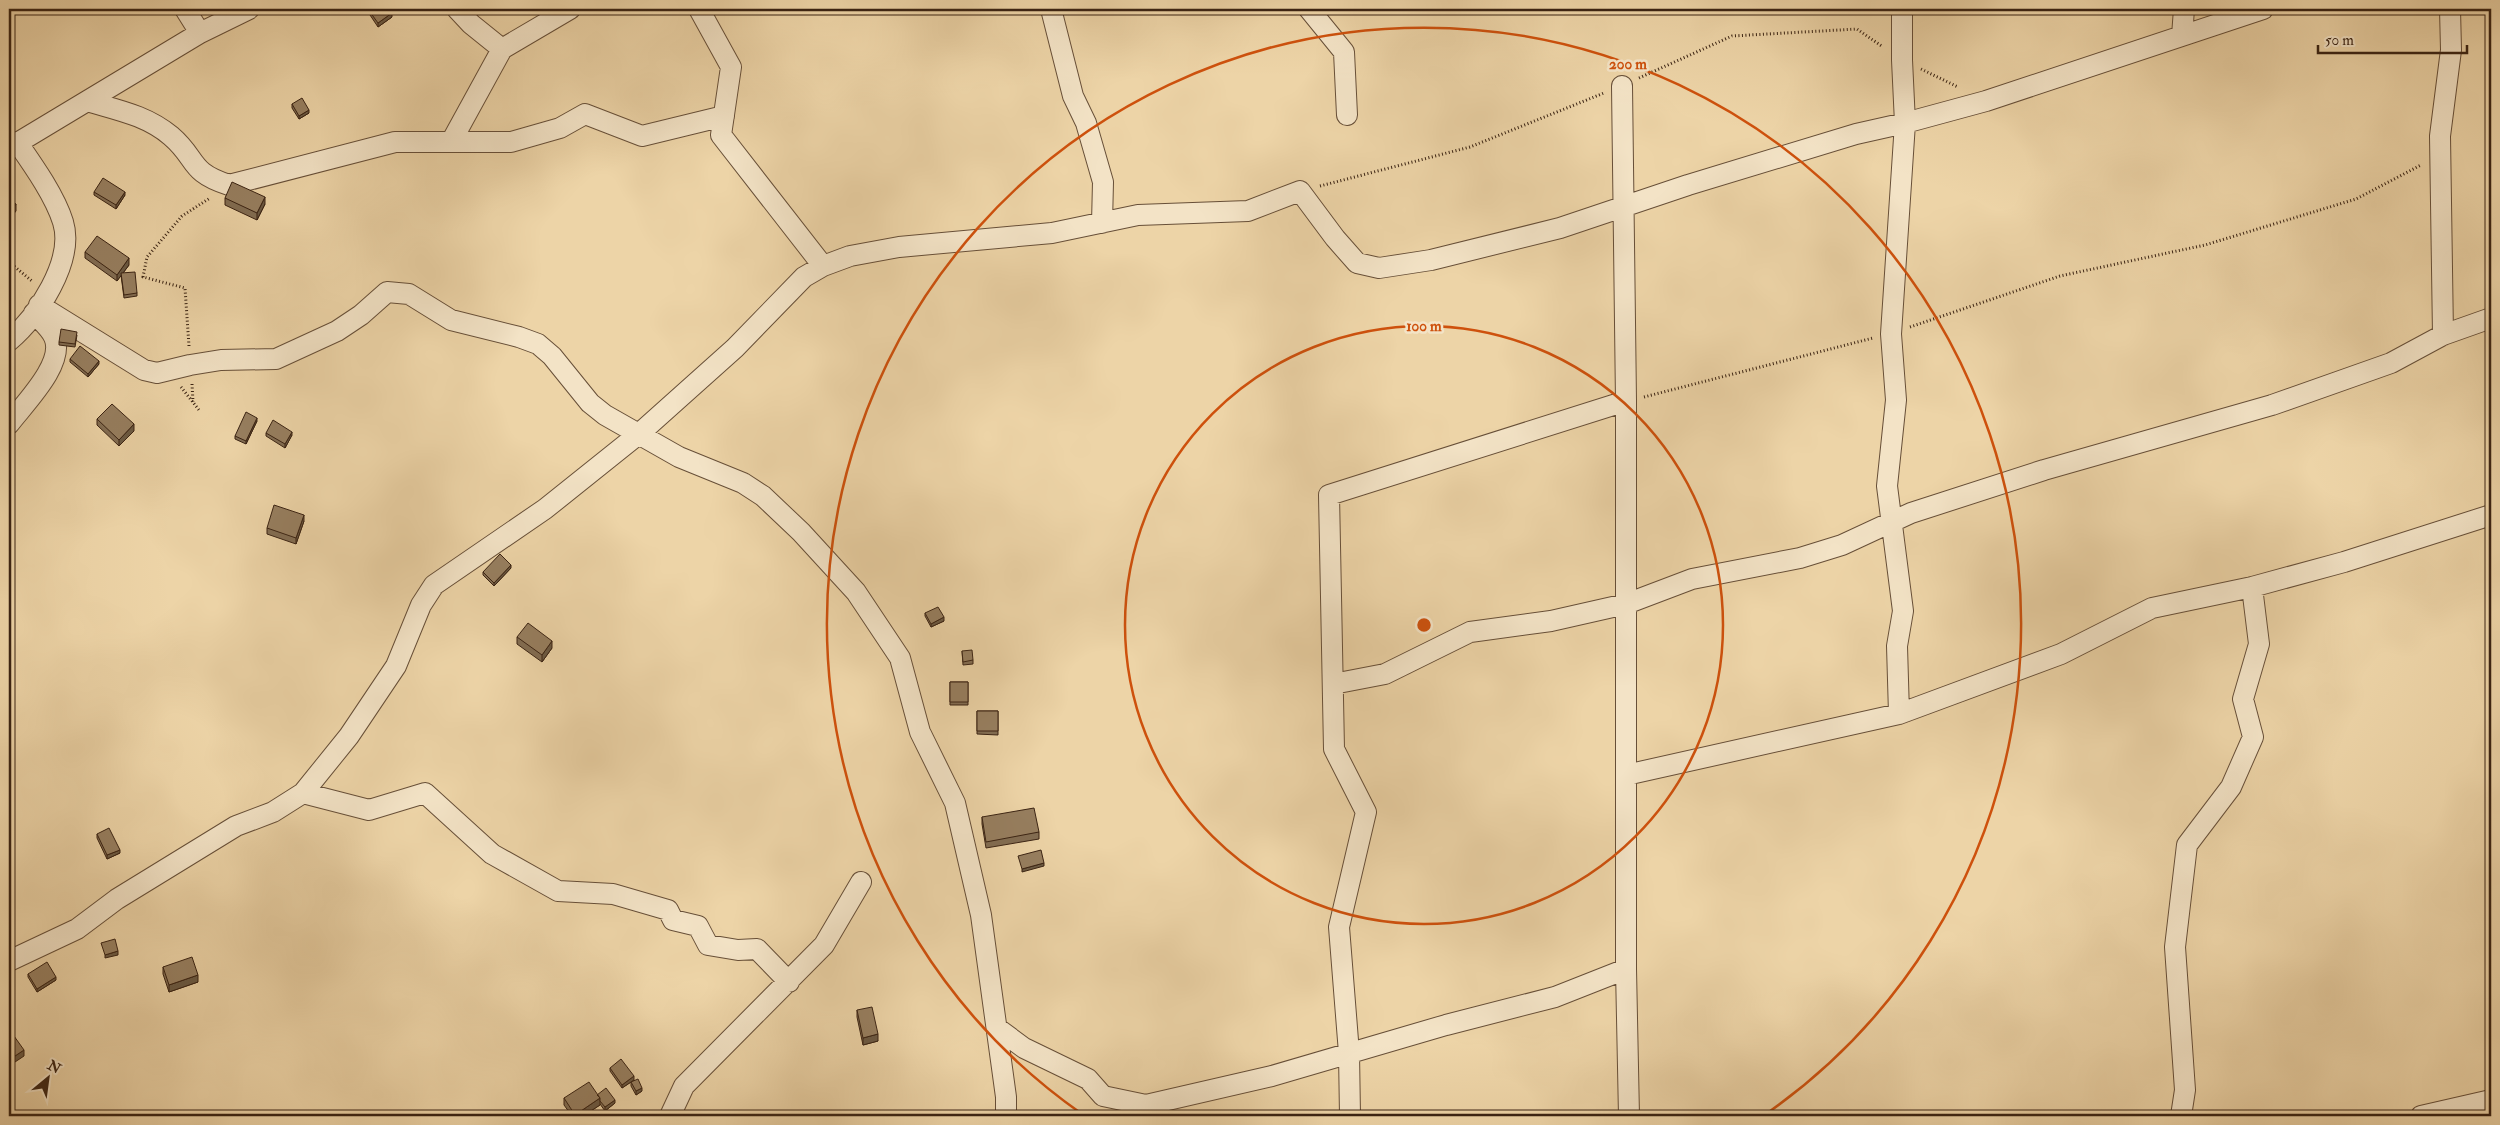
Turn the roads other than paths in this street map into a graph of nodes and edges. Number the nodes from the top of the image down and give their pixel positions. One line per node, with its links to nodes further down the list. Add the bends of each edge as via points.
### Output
1 (185, 9): 12 (street)
2 (249, 9): 12 (street)
3 (457, 9): 14 (street)
4 (570, 9): 14 (street)
5 (699, 9): 18 (street, via 731,67)
6 (1051, 9): 23 (street, via 1073,96 1086,122 1103,182)
7 (1309, 9): 17 (street, via 1344,52)
8 (1902, 9): 19 (street)
9 (2184, 9): 13 (street)
10 (2263, 9): 13 (street)
11 (2450, 9): 27 (street, via 2451,50 2440,136)
12 (200, 33): 16 (street)
13 (2182, 36): 19 (street, via 1986,101)
14 (502, 49): 20 (street)
15 (1622, 86): 22 (street)
16 (86, 101): 20 (street, via 142,117 172,137 198,170 229,185 382,144); 21 (street)
17 (1347, 115)
18 (724, 116): 20 (street, via 642,136 585,114 560,128 511,142); 24 (street, via 721,135)
19 (1905, 123): 22 (street, via 1856,134); 33 (street, via 1890,334 1896,400 1887,486)
20 (451, 142)
21 (13, 145): 25 (street, via 64,223 62,264)
22 (1622, 206): 23 (street, via 1560,228 1456,255 1379,268 1357,263 1300,191 1248,211 1138,215); 29 (street)
23 (1102, 223): 24 (street, via 1026,236 899,247 850,256)
24 (823, 266): 31 (street, via 804,277 735,348)
25 (40, 303): 28 (street, via 22,330); 30 (street, via 53,336 56,355 52,366); 31 (street, via 151,373 240,358 276,359 337,331 387,292 409,294 451,320 538,344 552,356 590,403 605,415)
26 (2491, 318): 27 (street)
27 (2443, 335): 33 (street, via 2391,363 2272,405 2044,470)
28 (9, 341)
29 (1626, 401): 35 (street); 36 (street, via 1329,495)
30 (9, 424)
31 (640, 433): 39 (street, via 545,509 434,585 421,605 391,673 349,736); 44 (street, via 679,457 743,483 763,496 856,592 889,638 900,658 920,732 955,803 981,915)
32 (2491, 515): 34 (street)
33 (1893, 521): 35 (street, via 1834,548 1800,558 1692,578); 37 (street, via 1903,611 1897,646)
34 (2252, 588): 37 (street, via 2152,608 2061,654); 53 (street, via 2259,644 2243,699 2253,736 2231,787 2187,845 2174,947 2185,1090)
35 (1626, 604): 36 (street, via 1551,621 1470,632 1385,674); 38 (street)
36 (1334, 684): 45 (street, via 1334,749 1366,812 1339,927)
37 (1899, 714): 38 (street)
38 (1626, 775): 42 (street)
39 (303, 793): 41 (street, via 281,808 236,826 117,899 77,929); 43 (street, via 369,810 425,793 492,854 558,890 613,894 668,910 673,920 698,926 708,945 738,950 757,949)
40 (861, 882): 43 (street, via 824,945)
41 (9, 961)
42 (1626, 968): 45 (street, via 1555,997); 52 (street)
43 (789, 982): 49 (street, via 684,1086)
44 (997, 1028): 47 (street, via 1024,1048 1088,1079 1103,1096); 50 (street)
45 (1349, 1053): 47 (street); 51 (street)
46 (2491, 1100): 48 (street)
47 (1140, 1111)
48 (2464, 1111): 54 (street)
49 (670, 1116)
50 (1006, 1116)
51 (1350, 1116)
52 (1629, 1116)
53 (2181, 1116)
54 (2421, 1116)

